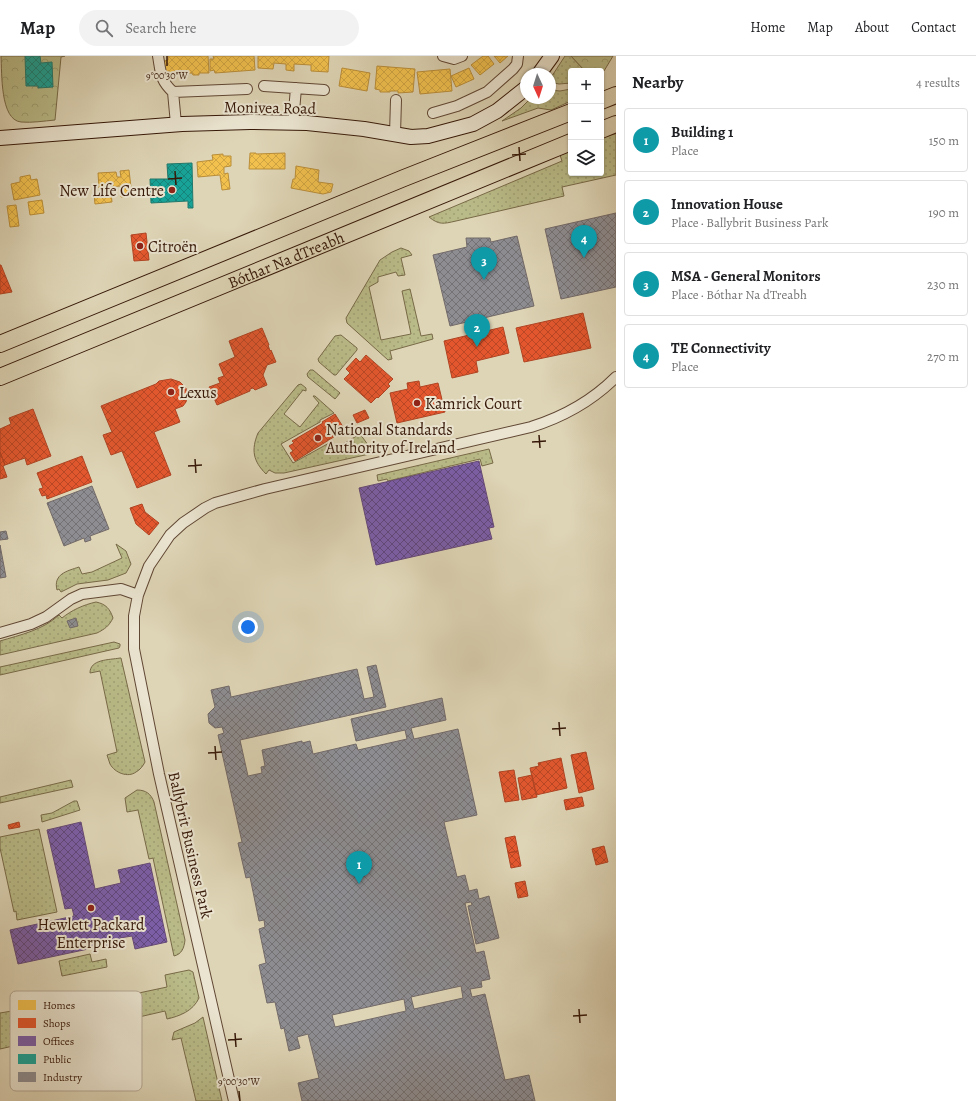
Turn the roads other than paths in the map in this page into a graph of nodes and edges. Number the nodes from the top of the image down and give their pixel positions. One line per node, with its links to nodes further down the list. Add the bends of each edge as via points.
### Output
1 (158, 56): 11 (street, via 164,84)
2 (443, 56): 3 (street, via 454,59)
3 (462, 56)
4 (518, 56): 16 (street, via 513,69 487,92 457,106)
5 (552, 56): 6 (main road)
6 (543, 68)
7 (264, 86): 8 (street)
8 (296, 88): 10 (street); 18 (street)
9 (246, 89): 11 (street)
10 (324, 90)
11 (173, 92): 19 (street)
12 (520, 93): 22 (main road, Monivea Road, via 497,111 473,124 428,136 411,137)
13 (616, 95): 15 (highway)
14 (396, 100): 22 (street)
15 (604, 100)
16 (433, 113)
17 (568, 113): 25 (highway, Bóthar Na dTreabh)
18 (293, 123): 19 (main road, Monivea Road); 22 (main road, Monivea Road)
19 (176, 124): 23 (main road, Monivea Road)
20 (616, 124): 21 (highway)
21 (604, 129)
22 (395, 134)
23 (0, 138)
24 (568, 143): 26 (highway, Bóthar Na dTreabh)
25 (0, 344)
26 (0, 377)
27 (616, 377): 28 (street, Ballybrit Business Park, via 574,409 544,423 265,489 204,508 170,535 149,566)
28 (138, 595): 29 (street, via 121,589 82,594 31,624); 30 (street, Ballybrit Business Park, via 133,643 145,709)
29 (0, 634)
30 (234, 1101)

